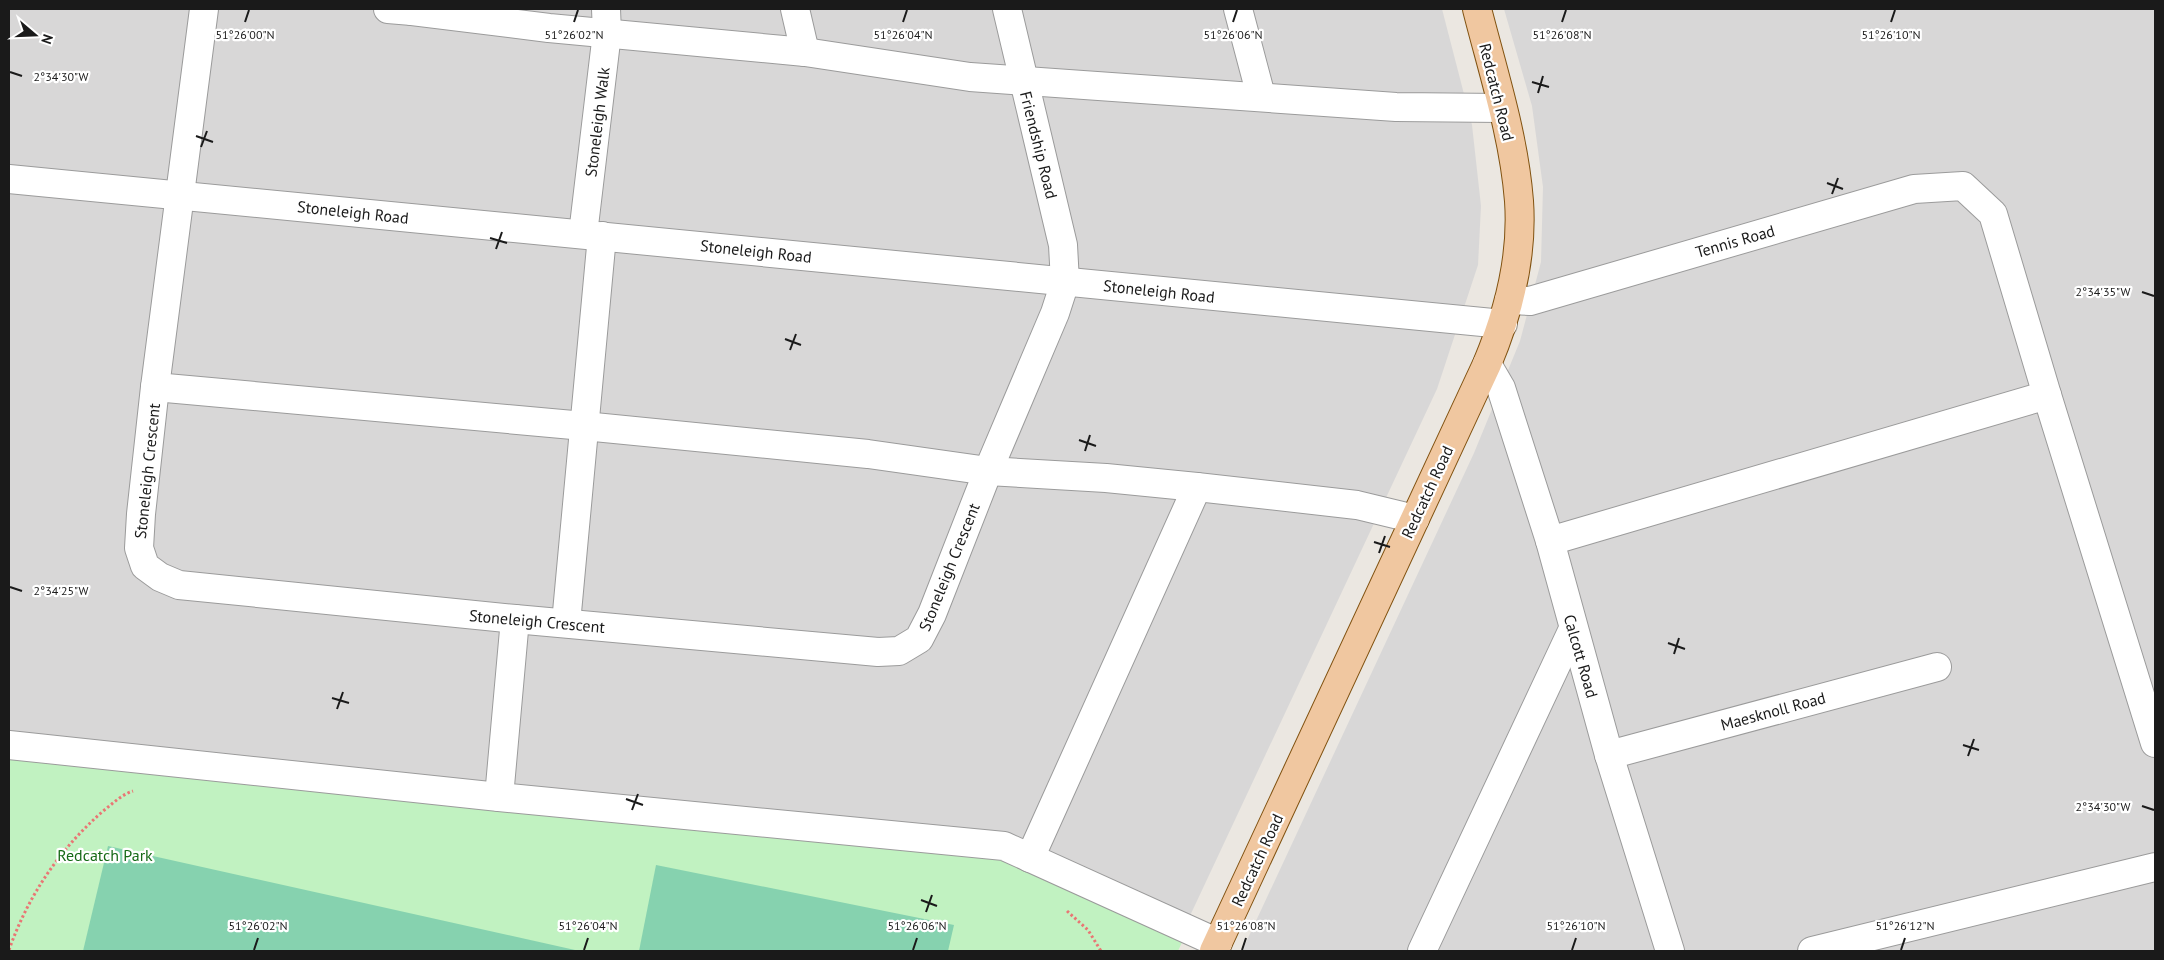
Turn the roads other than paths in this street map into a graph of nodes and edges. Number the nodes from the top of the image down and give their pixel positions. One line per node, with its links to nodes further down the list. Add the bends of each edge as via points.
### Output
1 (204, 9): 13 (street, Stoneleigh Crescent)
2 (795, 9): 8 (street)
3 (1007, 9): 9 (street, Friendship Road)
4 (1238, 9): 10 (street)
5 (1477, 9): 11 (main road, Redcatch Road)
6 (404, 10): 7 (street)
7 (606, 21): 8 (street); 14 (street, Stoneleigh Walk)
8 (805, 52): 9 (street, via 970,77)
9 (1023, 81): 10 (street); 15 (street, Friendship Road, via 1063,245)
10 (1261, 96): 11 (street, via 1396,107)
11 (1502, 108): 16 (main road, Redcatch Road, via 1515,167 1519,204 1518,244)
12 (9, 179): 13 (street, Stoneleigh Road)
13 (179, 194): 14 (street, Stoneleigh Road); 18 (street, Stoneleigh Crescent)
14 (593, 235): 15 (street, Stoneleigh Road); 20 (street, Stoneleigh Walk)
15 (1065, 282): 16 (street, Stoneleigh Road); 21 (street, Stoneleigh Crescent)
16 (1506, 312): 17 (main road, Redcatch Road); 19 (street, Tennis Road, via 1530,301 1914,189 1963,186 1993,214)
17 (1487, 364): 23 (main road, Redcatch Road); 24 (street, Calcott Road, via 1501,388)
18 (155, 387): 20 (street); 25 (street, Stoneleigh Crescent, via 139,548 145,566 160,577 179,585)
19 (2047, 396): 24 (street); 29 (street)
20 (584, 426): 21 (street, via 868,454); 26 (street, Stoneleigh Walk)
21 (988, 471): 22 (street); 26 (street, Stoneleigh Crescent, via 928,622 919,640 899,651 878,652)
22 (1197, 487): 23 (street, via 1357,505); 33 (street)
23 (1415, 519): 35 (main road, Redcatch Road)
24 (1550, 541): 27 (street, Calcott Road)
25 (515, 619): 26 (street, Stoneleigh Crescent); 32 (street)
26 (566, 623)
27 (1573, 629): 31 (street, Calcott Road); 36 (street)
28 (1937, 667): 31 (street, Maesknoll Road)
29 (2155, 743)
30 (9, 745): 32 (street)
31 (1609, 755): 37 (street, Calcott Road)
32 (499, 797): 33 (street, via 1004,846)
33 (1030, 858): 35 (street)
34 (2155, 867): 38 (street)
35 (1216, 947)
36 (1422, 951)
37 (1670, 951)
38 (1812, 951)

